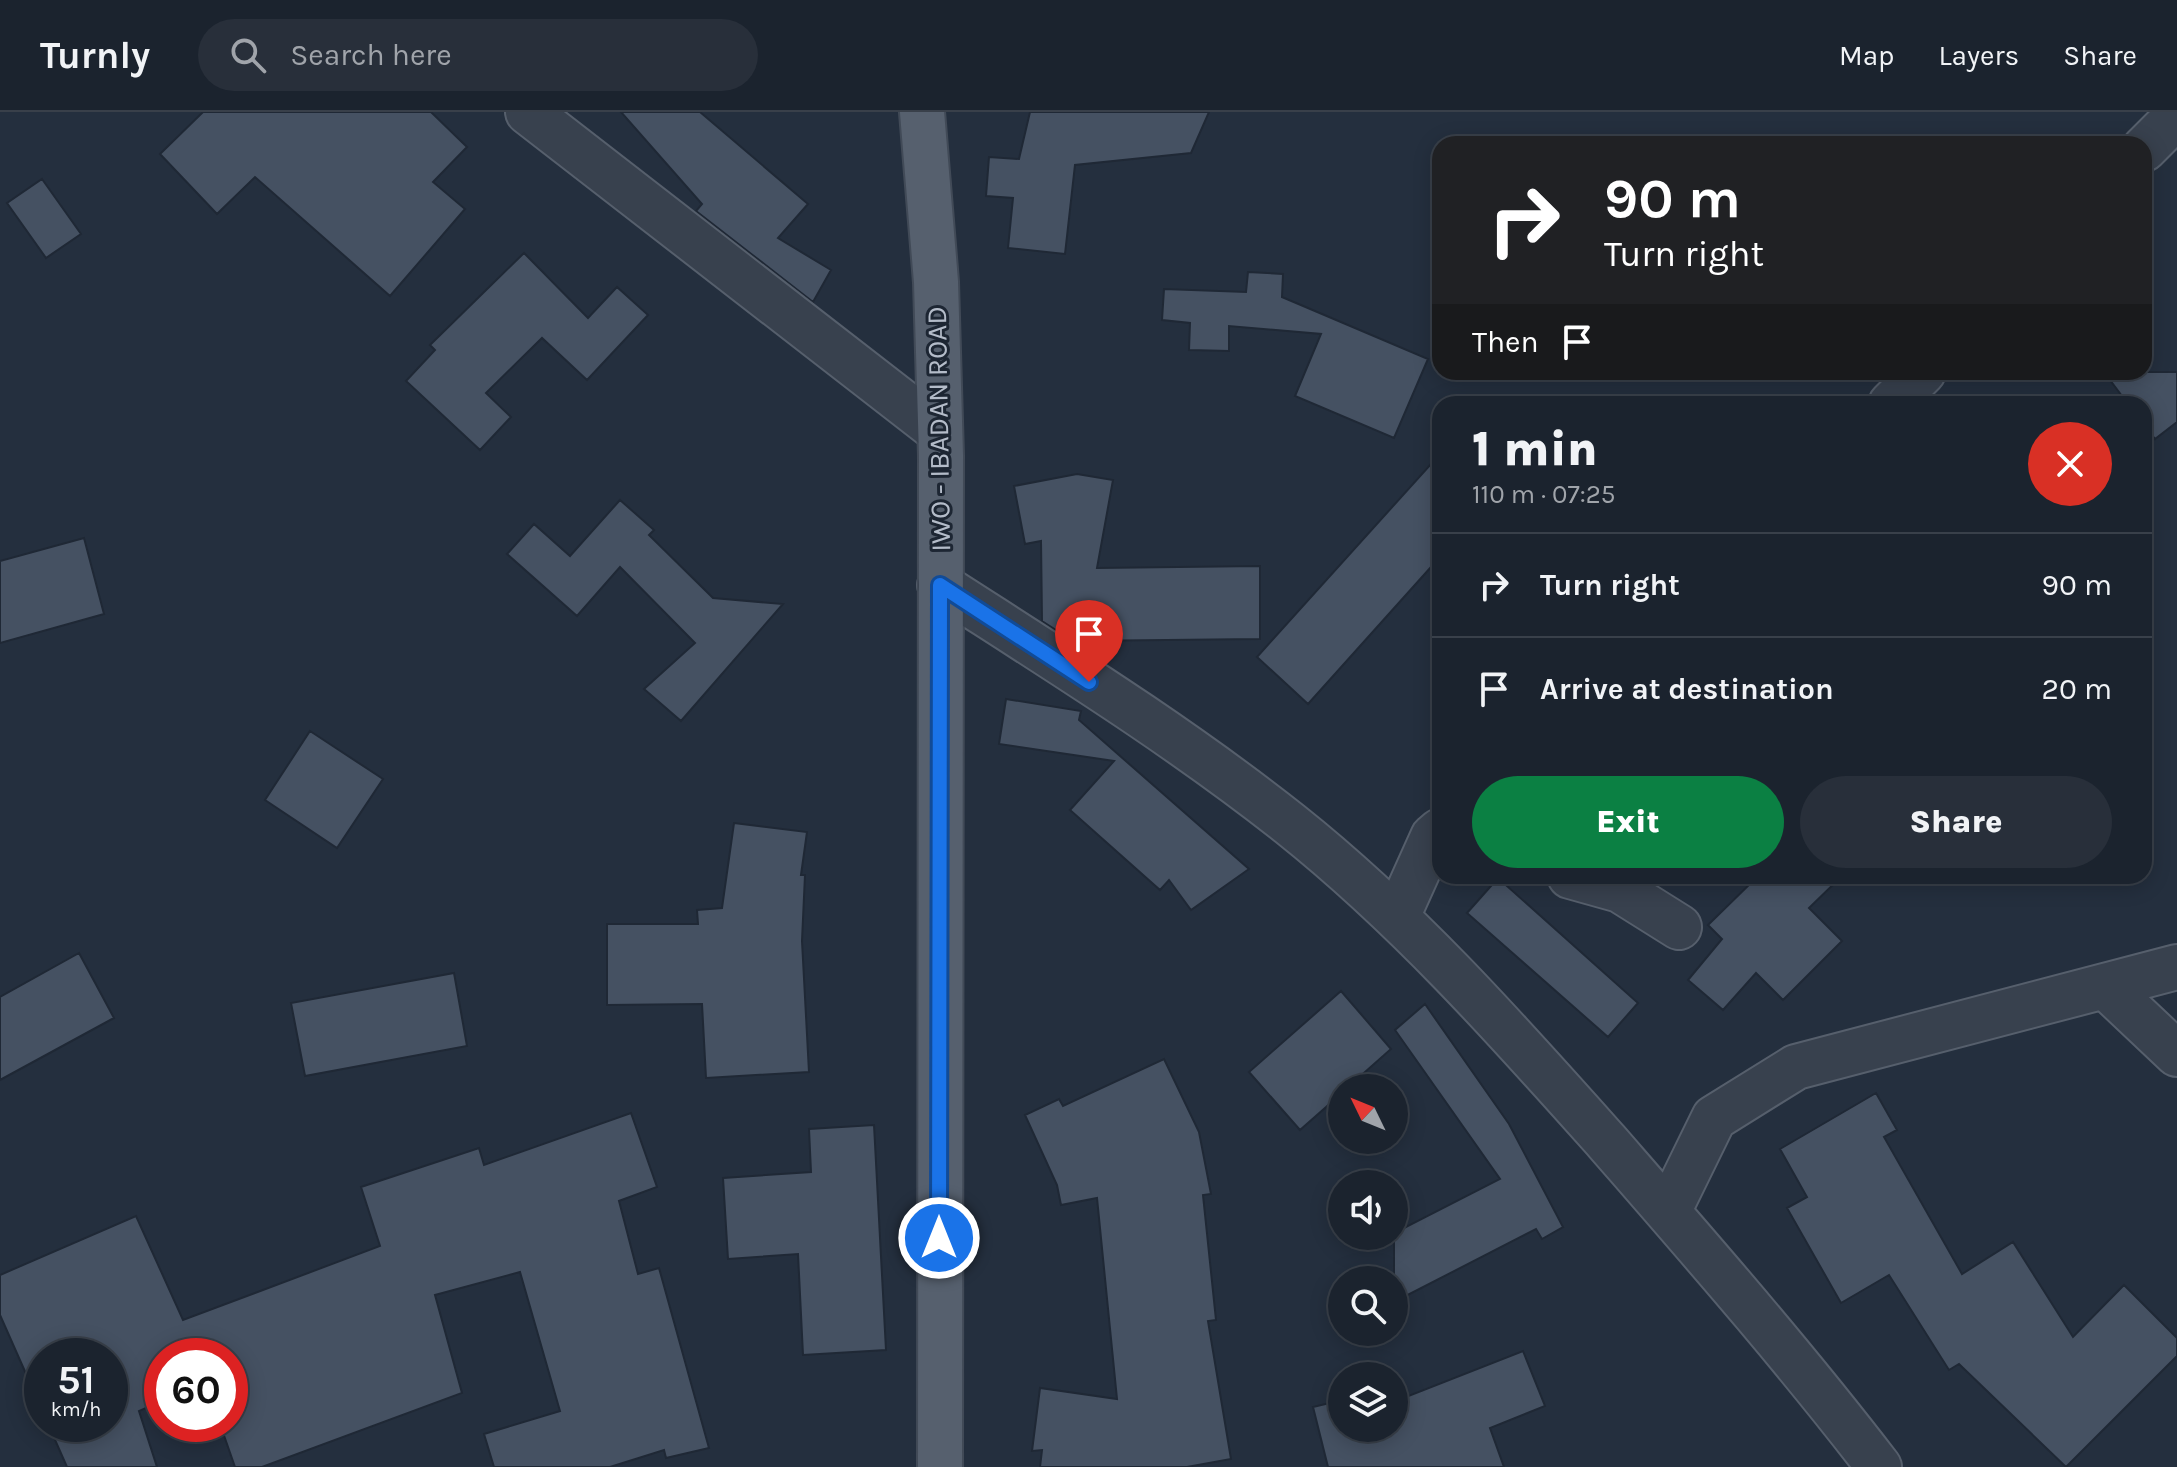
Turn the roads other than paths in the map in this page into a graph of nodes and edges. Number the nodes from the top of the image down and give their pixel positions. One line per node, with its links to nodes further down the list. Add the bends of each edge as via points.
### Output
1 (528, 112): 7 (street)
2 (922, 112): 7 (main road, IWO - IBADAN ROAD, via 936,282)
3 (2177, 116): 4 (street)
4 (2152, 141)
5 (1915, 380): 6 (street)
6 (1899, 396)
7 (938, 430): 8 (main road, IWO - IBADAN ROAD)
8 (940, 585): 11 (street, via 1139,714 1277,814); 17 (main road, IWO - IBADAN ROAD)
9 (1432, 848): 11 (street)
10 (1599, 884): 12 (street, via 1620,890)
11 (1397, 917): 16 (street)
12 (1679, 927)
13 (2177, 967): 14 (street)
14 (2105, 986): 15 (street); 16 (street, via 1796,1067 1714,1118)
15 (2177, 1054)
16 (1668, 1212): 18 (street, via 1796,1359)
17 (940, 1467)
18 (1879, 1467)

